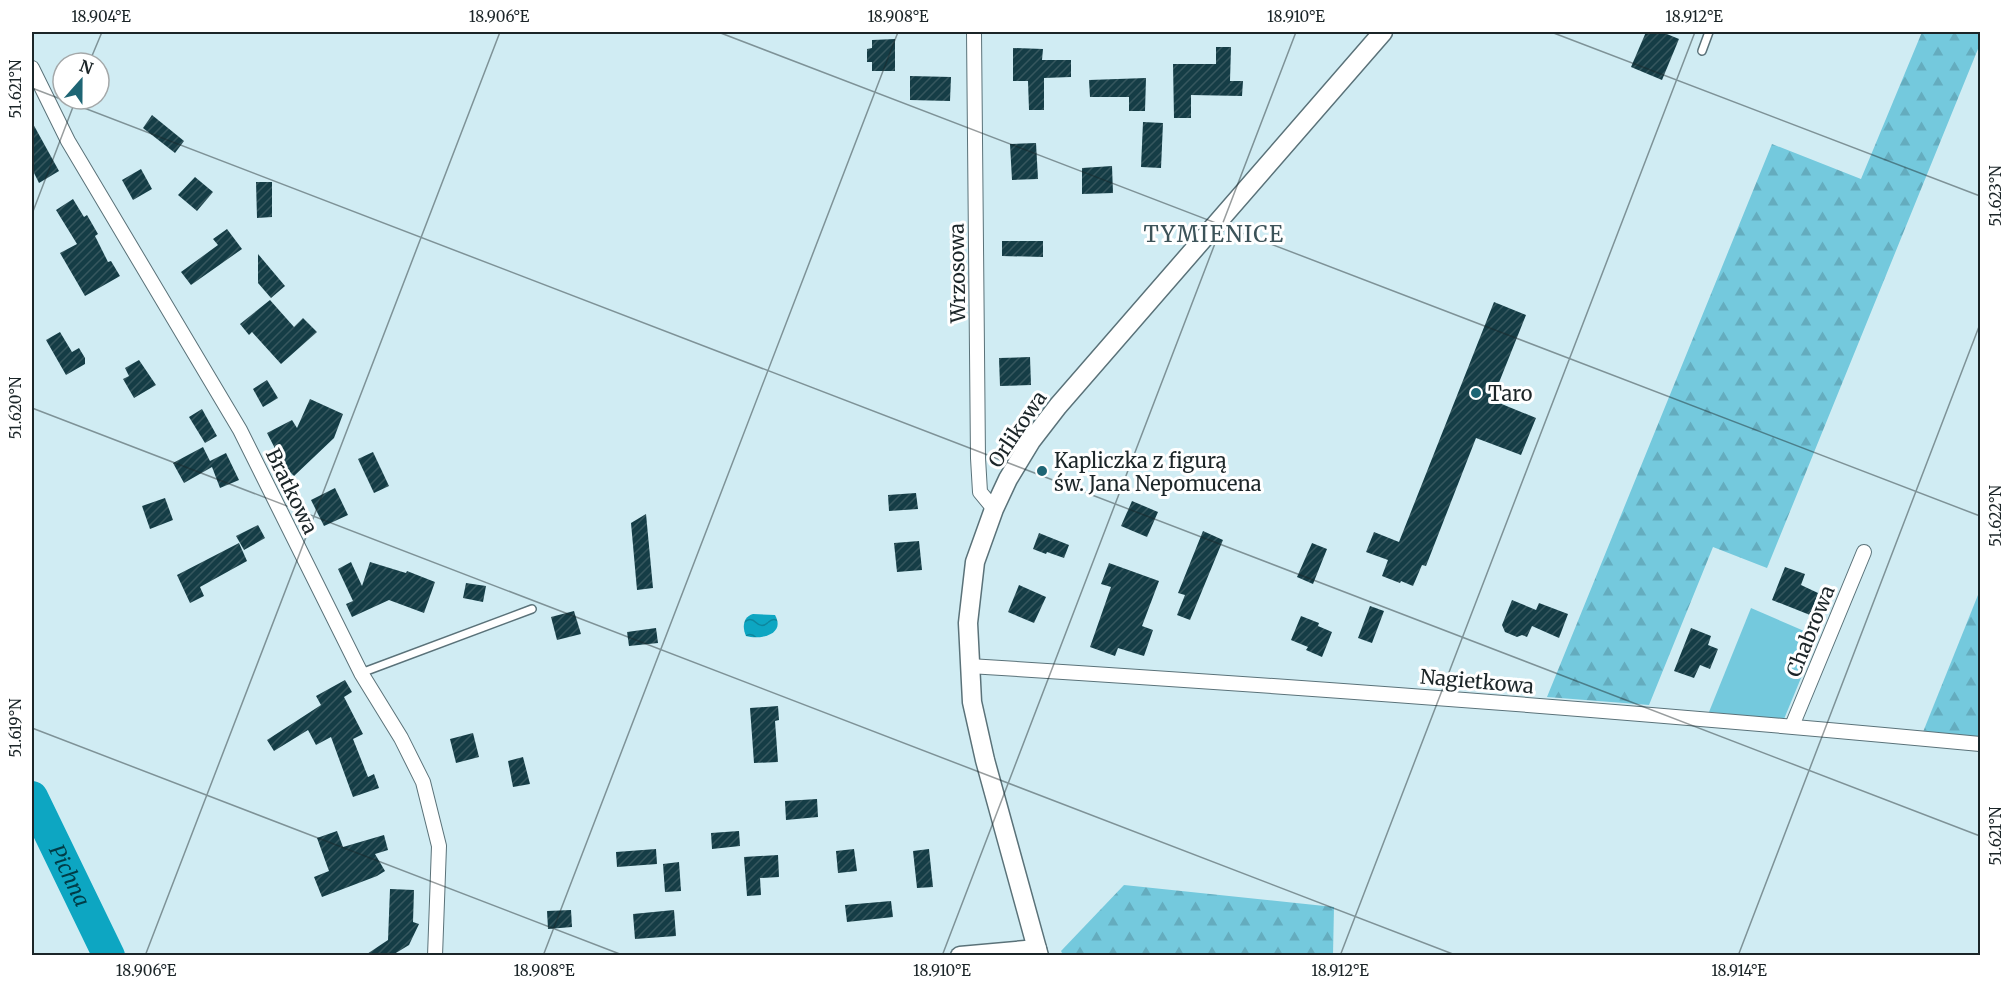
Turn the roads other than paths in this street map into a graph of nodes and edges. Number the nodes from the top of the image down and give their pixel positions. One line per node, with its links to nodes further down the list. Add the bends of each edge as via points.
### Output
1 (974, 32): 6 (street, Wrzosowa, via 978,458 980,492)
2 (1383, 32): 6 (street, Orlikowa, via 1058,406 1031,441)
3 (1709, 32): 4 (lane)
4 (1702, 51)
5 (32, 68): 10 (street, Bratkowa, via 68,141 240,430)
6 (994, 509): 9 (street, Orlikowa, via 975,562 968,623)
7 (1864, 552): 11 (street, Chabrowa)
8 (532, 609): 10 (lane)
9 (969, 666): 11 (street, Nagietkowa, via 1362,691); 13 (street, Orlikowa, via 972,702 985,760)
10 (361, 674): 14 (street, Bratkowa, via 423,782 439,846)
11 (1792, 726): 12 (street, Nagietkowa)
12 (1980, 744)
13 (1038, 952): 15 (street)
14 (435, 956)
15 (960, 956)

